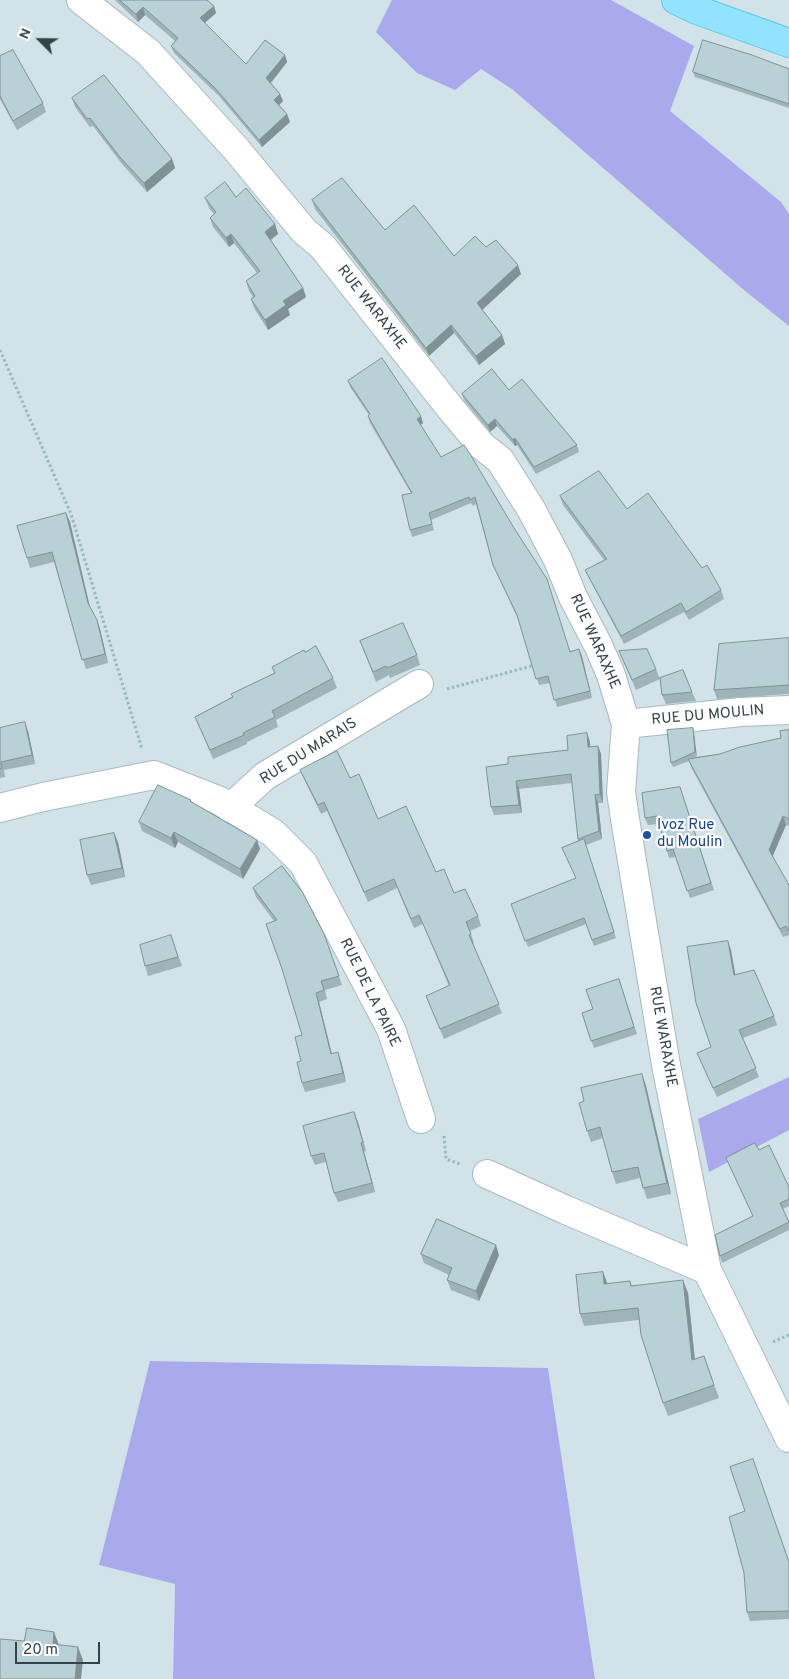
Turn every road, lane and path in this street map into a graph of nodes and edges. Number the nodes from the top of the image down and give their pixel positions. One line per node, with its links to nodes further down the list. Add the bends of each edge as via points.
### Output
1 (81, 0): 8 (street, RUE WARAXHE, via 148,52 204,112 304,231 322,246 482,446 500,460 558,560 611,675)
2 (676, 0): 3 (main road)
3 (789, 43)
4 (0, 350): 9 (path, via 71,514)
5 (538, 664): 6 (path, via 446,690)
6 (419, 684): 11 (street, RUE DU MARAIS, via 265,776)
7 (789, 710): 8 (street, RUE DU MOULIN)
8 (626, 724): 14 (street, RUE WARAXHE, via 621,792 625,819 666,1065)
9 (150, 776): 10 (street); 11 (street, via 220,801)
10 (0, 808)
11 (230, 808): 12 (street, RUE DE LA PAIRE, via 273,833 303,862 391,1029)
12 (421, 1119): 13 (path, via 443,1126 446,1159)
13 (487, 1174): 14 (street)
14 (707, 1270): 15 (street, RUE WARAXHE)
15 (789, 1438)

